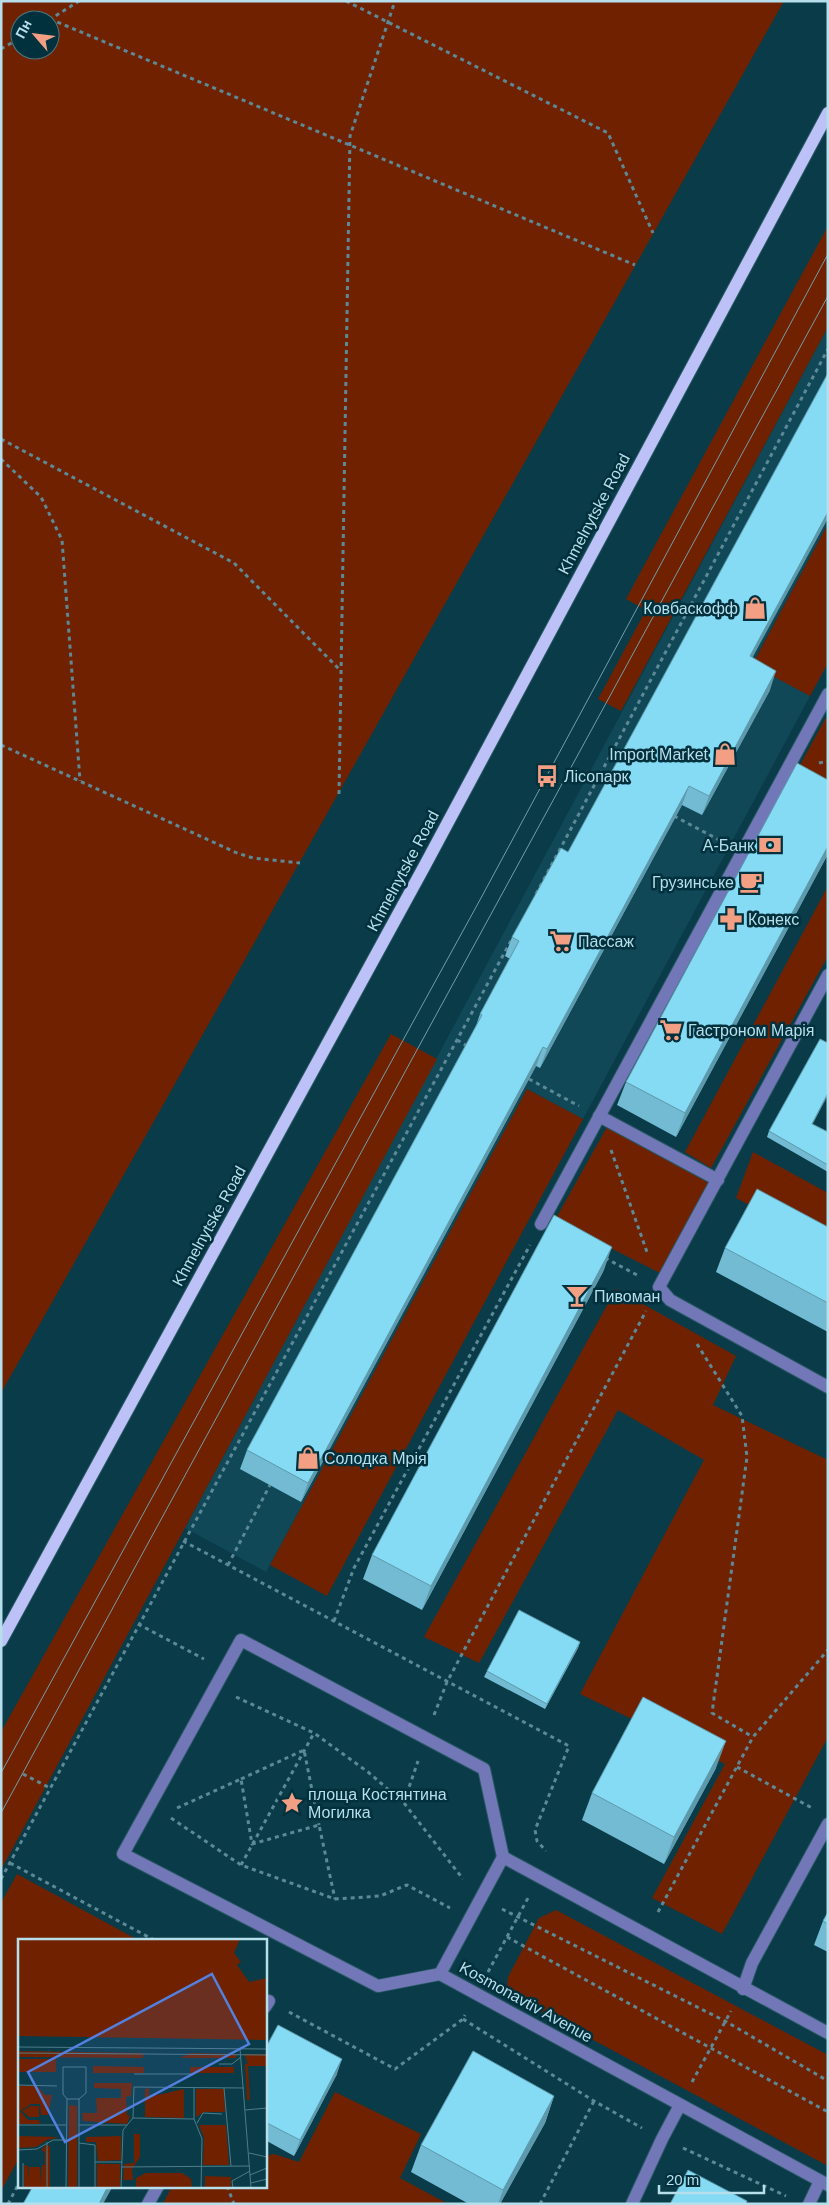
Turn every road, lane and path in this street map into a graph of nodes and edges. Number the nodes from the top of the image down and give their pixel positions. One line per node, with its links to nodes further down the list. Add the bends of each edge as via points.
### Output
1 (80, 1): 4 (path)
2 (346, 1): 5 (path)
3 (395, 1): 5 (path)
4 (60, 14)
5 (388, 22): 8 (path, via 350,136); 9 (path, via 608,134)
6 (60, 24): 8 (path)
7 (828, 113): 41 (main road, Khmelnytske Road, via 424,867)
8 (350, 145): 10 (path); 14 (path)
9 (653, 233)
10 (635, 265)
11 (828, 349): 17 (path)
12 (1, 439): 14 (path, via 234,563)
13 (1, 458): 18 (path, via 41,497 62,540)
14 (341, 670): 20 (path)
15 (828, 694): 22 (street, via 791,772)
16 (1, 745): 18 (path)
17 (599, 777): 19 (path); 24 (path)
18 (80, 781): 23 (path, via 237,853)
19 (610, 783)
20 (339, 794)
21 (669, 813): 22 (path)
22 (742, 852): 30 (street)
23 (300, 863)
24 (535, 895)
25 (518, 928): 27 (path)
26 (828, 975): 31 (street)
27 (457, 1040): 28 (path); 38 (path)
28 (468, 1046)
29 (529, 1079): 30 (path)
30 (599, 1116): 31 (street); 32 (street); 34 (path)
31 (718, 1180): 34 (street)
32 (541, 1224): 40 (path, via 354,1568)
33 (600, 1255): 34 (path)
34 (659, 1287): 36 (street, via 670,1300); 43 (path)
35 (695, 1342): 45 (path, via 742,1416 747,1456 712,1713)
36 (828, 1387)
37 (270, 1485): 39 (path)
38 (183, 1541): 39 (path); 50 (path)
39 (228, 1564): 40 (path)
40 (334, 1621): 43 (path)
41 (1, 1641)
42 (828, 1650): 45 (path)
43 (447, 1682): 60 (path, via 569,1746 536,1830 537,1841 550,1856)
44 (314, 1733): 46 (path)
45 (753, 1737): 47 (path)
46 (304, 1750): 49 (path); 55 (path); 56 (path)
47 (737, 1767): 51 (path); 63 (path)
48 (23, 1774): 50 (path)
49 (241, 1779): 52 (path); 56 (path)
50 (50, 1788): 58 (path)
51 (812, 1808)
52 (173, 1810)
53 (165, 1814): 59 (path)
54 (828, 1824): 68 (street, via 752,1963)
55 (319, 1826): 56 (path); 62 (path)
56 (252, 1844): 59 (path)
57 (503, 1857): 60 (street); 64 (street, Kosmonavtiv Avenue); 67 (street, via 484,1769 241,1640 124,1854 378,1986)
58 (10, 1863): 61 (path); 66 (path)
59 (241, 1865): 62 (path)
60 (539, 1876): 65 (path); 68 (street)
61 (1, 1879)
62 (335, 1899): 64 (path, via 380,1896 407,1885)
63 (658, 1913)
64 (470, 1918): 67 (street, Kosmonavtiv Avenue)
65 (507, 1937): 69 (path); 73 (path)
66 (150, 1939)
67 (440, 1974): 69 (street, Kosmonavtiv Avenue)
68 (743, 1988): 72 (street); 73 (path)
69 (477, 1993): 71 (path); 75 (street, Kosmonavtiv Avenue)
70 (267, 2004): 71 (path, via 396,2069)
71 (463, 2019): 74 (path)
72 (828, 2033)
73 (711, 2048): 75 (path); 76 (path)
74 (594, 2101): 77 (path); 86 (path)
75 (680, 2105): 77 (street); 78 (street, Kosmonavtiv Avenue)
76 (828, 2112)
77 (662, 2138): 82 (path); 87 (street)
78 (824, 2183): 88 (street)
79 (18, 2185): 83 (path)
80 (157, 2188): 84 (street)
81 (228, 2188): 85 (path)
82 (794, 2200)
83 (8, 2204)
84 (148, 2204)
85 (234, 2204)
86 (540, 2204)
87 (632, 2204)
88 (808, 2204)

